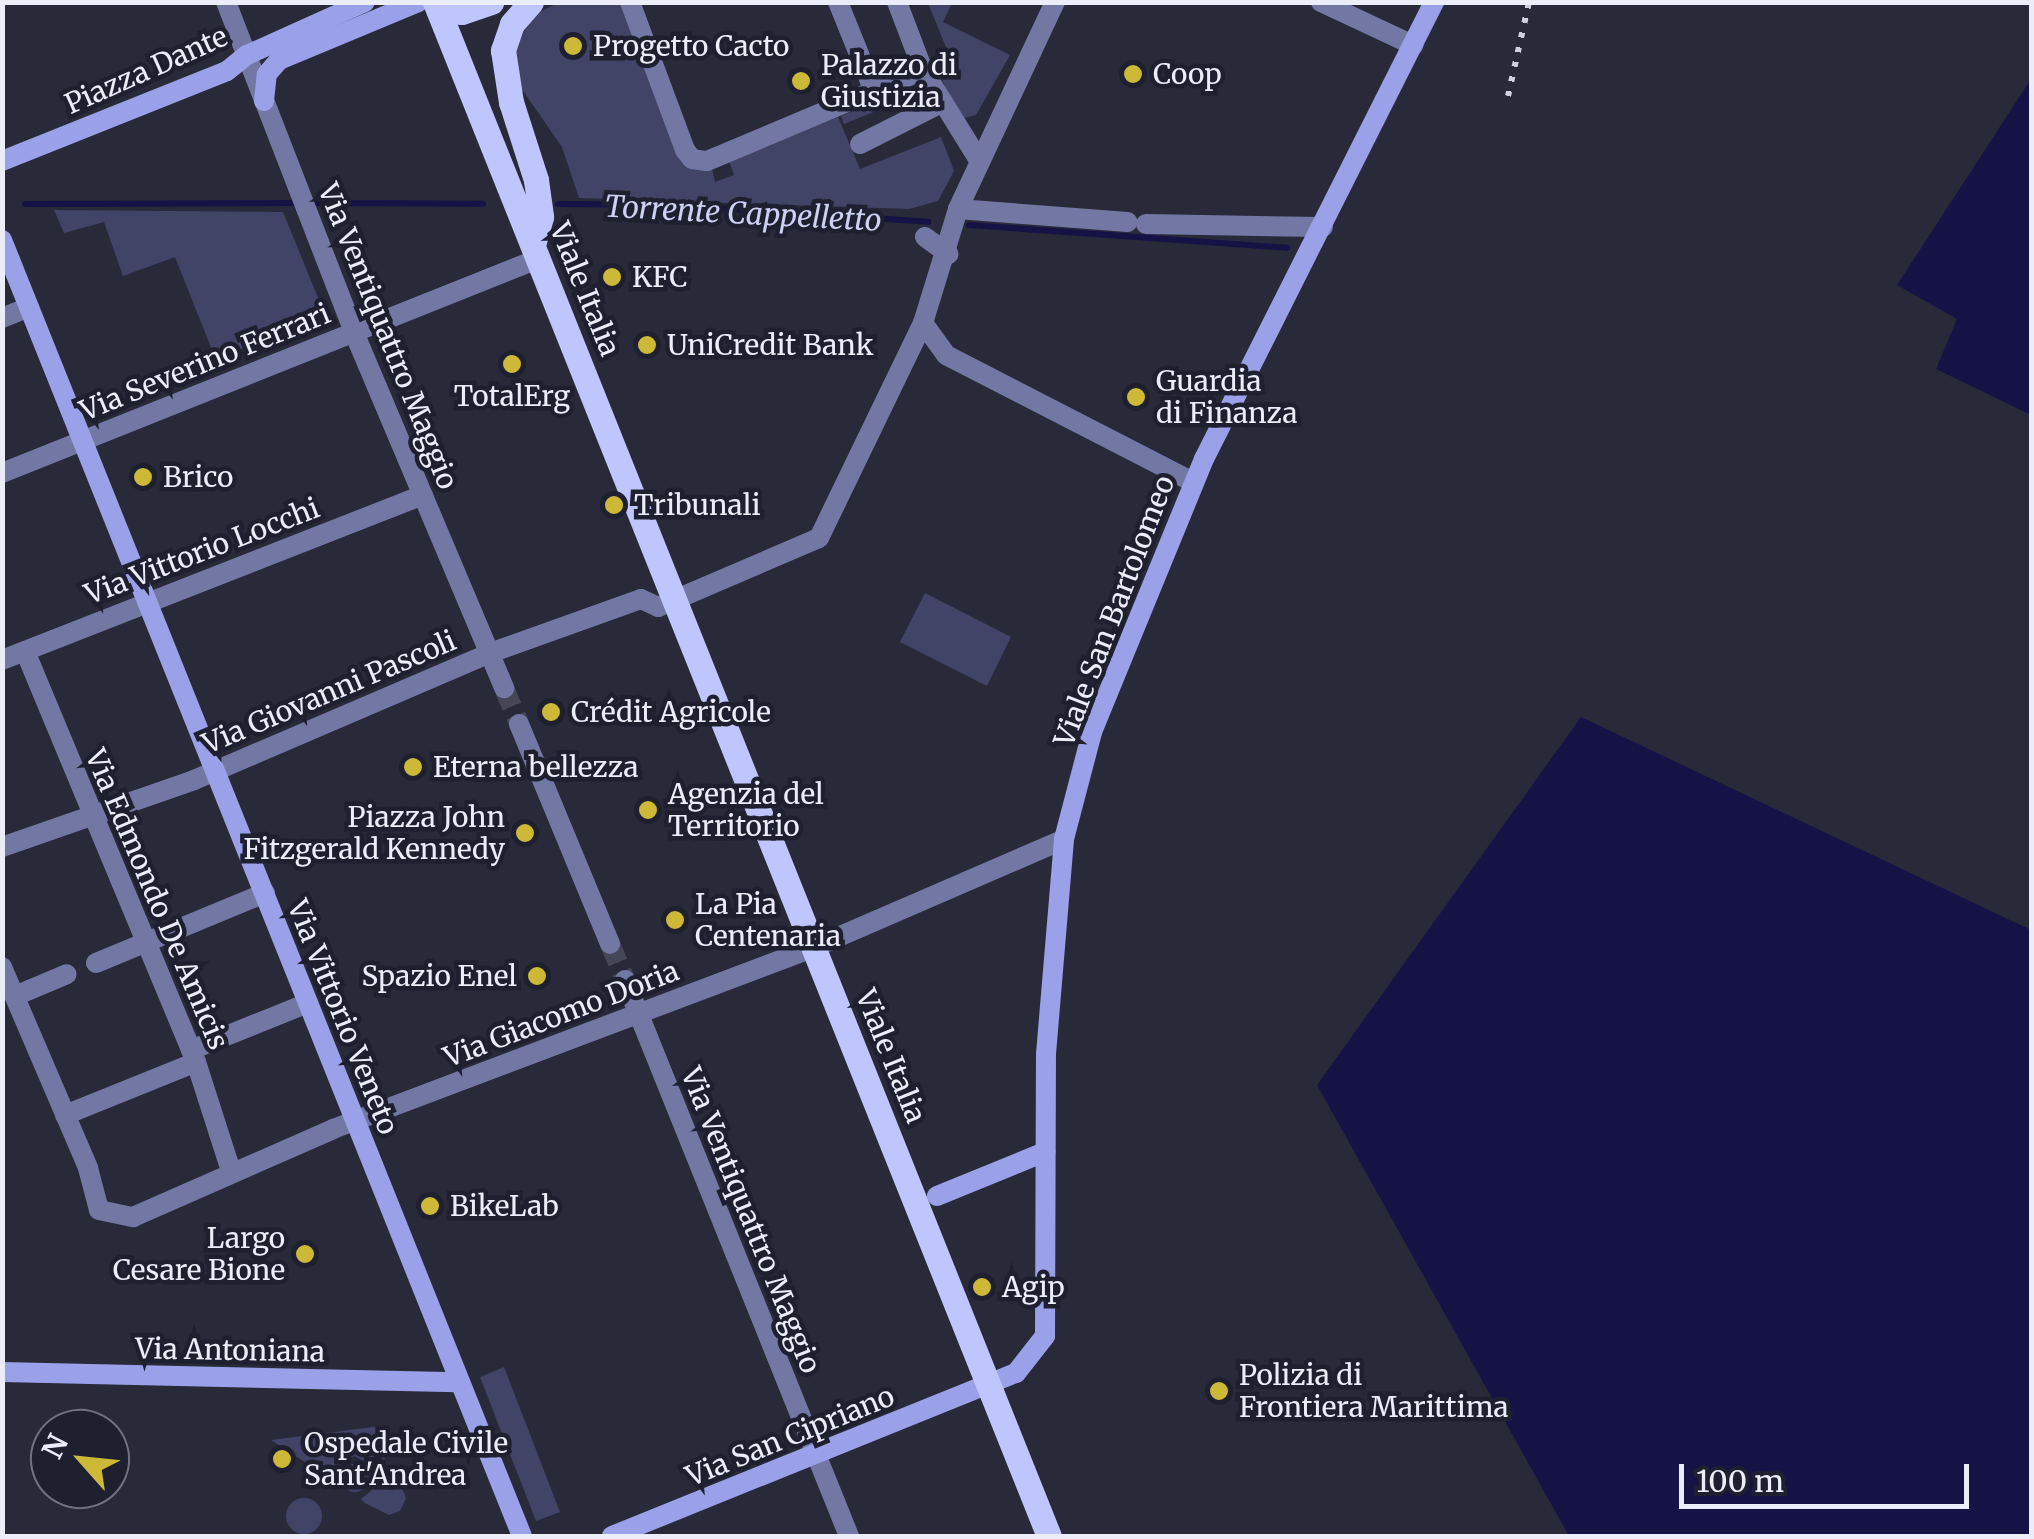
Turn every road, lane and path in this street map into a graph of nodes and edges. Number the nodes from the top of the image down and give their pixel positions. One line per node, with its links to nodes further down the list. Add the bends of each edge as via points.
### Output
1 (226, 2): 13 (street, Via Ventiquattro Maggio)
2 (365, 2): 13 (street, Piazza Dante)
3 (491, 2): 11 (main road, via 462,12)
4 (531, 2): 25 (main road, via 512,24 503,50 510,102 536,180)
5 (630, 2): 15 (street, via 692,159 706,161)
6 (838, 2): 15 (street)
7 (898, 2): 14 (street)
8 (1055, 2): 20 (street)
9 (1320, 2): 12 (street)
10 (1434, 2): 12 (street, Viale San Bartolomeo)
11 (431, 5): 16 (street, Piazza Dante, via 279,60 266,74); 25 (main road, Viale Italia)
12 (1413, 44): 22 (street, Viale San Bartolomeo)
13 (247, 55): 16 (street, Via Ventiquattro Maggio); 19 (street, Piazza Dante, via 227,71)
14 (923, 70): 15 (street); 17 (street)
15 (874, 91)
16 (264, 101): 30 (street, Via Ventiquattro Maggio)
17 (942, 102): 18 (street); 20 (street)
18 (860, 144)
19 (2, 161)
20 (980, 162): 21 (street)
21 (958, 209): 22 (street); 26 (street)
22 (1324, 227): 33 (street, Viale San Bartolomeo)
23 (926, 237): 26 (street)
24 (2, 240): 27 (street, Via Vittorio Veneto)
25 (537, 249): 30 (street, Via Severino Ferrari); 35 (main road, Viale Italia)
26 (948, 254): 29 (street)
27 (30, 307): 28 (street); 31 (street, Via Vittorio Veneto)
28 (2, 318)
29 (923, 323): 33 (street, via 946,354); 35 (street, via 818,538)
30 (353, 330): 31 (street, Via Severino Ferrari); 34 (street, Via Ventiquattro Maggio)
31 (83, 442): 32 (street, Via Severino Ferrari); 36 (street, Via Vittorio Veneto)
32 (2, 474)
33 (1193, 482): 44 (street, Viale San Bartolomeo, via 1092,732)
34 (423, 495): 36 (street, Via Vittorio Locchi); 38 (street, Via Ventiquattro Maggio)
35 (676, 598): 38 (street, Via Giovanni Pascoli, via 658,606 641,599); 49 (main road, Viale Italia)
36 (148, 602): 37 (street, Via Vittorio Locchi); 42 (street, Via Vittorio Veneto)
37 (25, 651): 39 (street, Via Vittorio Locchi); 43 (street, Via Edmondo De Amicis)
38 (490, 653): 40 (street, Via Ventiquattro Maggio); 42 (street, Via Giovanni Pascoli)
39 (2, 660)
40 (504, 688)
41 (519, 724): 47 (street)
42 (215, 771): 43 (street, Via Giovanni Pascoli); 46 (street, Via Vittorio Veneto)
43 (90, 816): 45 (street, Via Giovanni Pascoli); 48 (street, Via Edmondo De Amicis)
44 (1064, 839): 49 (street, Via Giacomo Doria); 60 (street, Viale San Bartolomeo)
45 (2, 847)
46 (265, 893): 48 (street); 55 (street, Via Vittorio Veneto)
47 (606, 935)
48 (145, 944): 50 (street); 57 (street, Via Edmondo De Amicis)
49 (815, 947): 56 (street, Via Giacomo Doria); 65 (main road, Viale Italia)
50 (96, 963)
51 (2, 967): 54 (street)
52 (67, 974): 54 (street)
53 (625, 980): 56 (street, Via Ventiquattro Maggio)
54 (15, 996): 58 (street)
55 (308, 1002): 57 (street); 59 (street, Via Vittorio Veneto)
56 (639, 1015): 59 (street, Via Giacomo Doria); 66 (street, Via Ventiquattro Maggio)
57 (194, 1056): 58 (street); 61 (street, Via Edmondo De Amicis)
58 (65, 1115): 61 (street, Via Giacomo Doria, via 99,1210 133,1217)
59 (356, 1122): 61 (street, Via Giacomo Doria); 64 (street, Via Vittorio Veneto)
60 (1045, 1152): 62 (street); 65 (street, Viale San Bartolomeo, via 1045,1336 1016,1373)
61 (232, 1171)
62 (937, 1196)
63 (2, 1372): 64 (street, Via Antoniana)
64 (457, 1382): 67 (street, Via Vittorio Veneto)
65 (988, 1384): 66 (street, Via San Cipriano); 70 (main road, Viale Italia)
66 (817, 1456): 68 (street, Via San Cipriano); 69 (street, Via Ventiquattro Maggio)
67 (522, 1536)
68 (612, 1536)
69 (849, 1536)
70 (1049, 1536)

